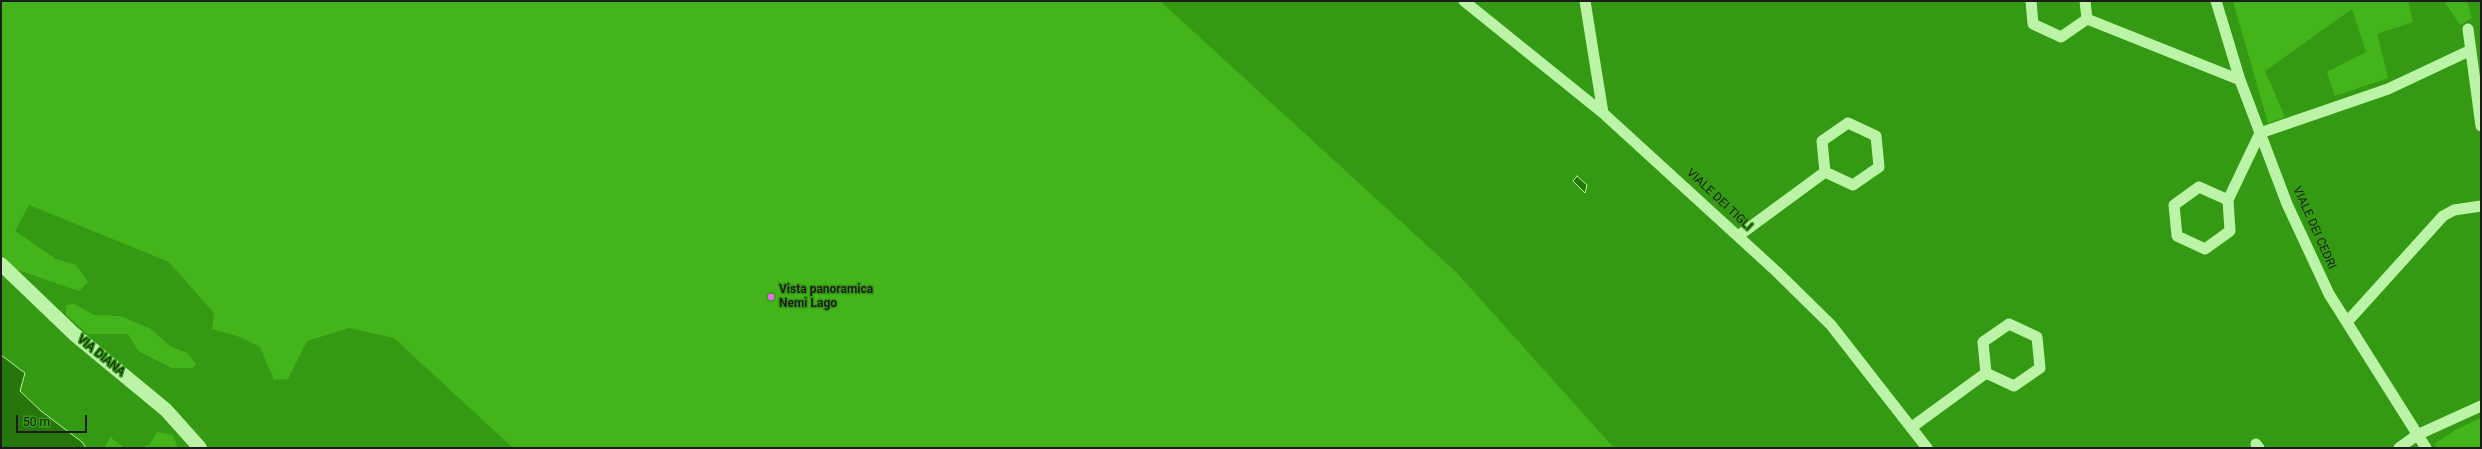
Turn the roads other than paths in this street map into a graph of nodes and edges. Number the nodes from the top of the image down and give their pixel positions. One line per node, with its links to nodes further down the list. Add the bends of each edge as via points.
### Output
1 (1464, 1): 10 (street, VIALE DEI TIGLI)
2 (1585, 1): 10 (street)
3 (2031, 1): 6 (street, via 2033,24 2061,37)
4 (2085, 1): 6 (street)
5 (2216, 1): 9 (street, VIALE DEI CEDRI)
6 (2087, 19): 9 (street)
7 (2468, 28): 8 (street)
8 (2471, 50): 11 (street); 12 (street, via 2388,89)
9 (2240, 80): 12 (street, VIALE DEI CEDRI)
10 (1604, 114): 16 (street, VIALE DEI TIGLI)
11 (2481, 126)
12 (2260, 134): 14 (street); 18 (street, VIALE DEI CEDRI, via 2287,204 2329,294)
13 (1825, 172): 13 (street, via 1853,185 1879,167 1876,136 1848,123 1822,141); 16 (street)
14 (2228, 200): 14 (street, via 2199,187 2174,205 2177,236 2205,249 2224,236 2230,231)
15 (2481, 206): 18 (street, via 2454,210 2443,216)
16 (1738, 236): 21 (street, VIALE DEI TIGLI, via 1831,325)
17 (1, 264): 23 (street, VIA DIANA, via 74,334 166,410)
18 (2347, 322): 22 (street, VIALE DEI CEDRI)
19 (1986, 373): 19 (street, via 2014,386 2021,382 2040,368 2037,337 2009,324 1983,342); 21 (street)
20 (2481, 406): 22 (street)
21 (1912, 427): 24 (street, VIALE DEI TIGLI)
22 (2417, 435): 25 (street); 26 (street, VIALE DEI CEDRI)
23 (200, 448)
24 (1927, 448)
25 (2399, 448)
26 (2426, 448)

